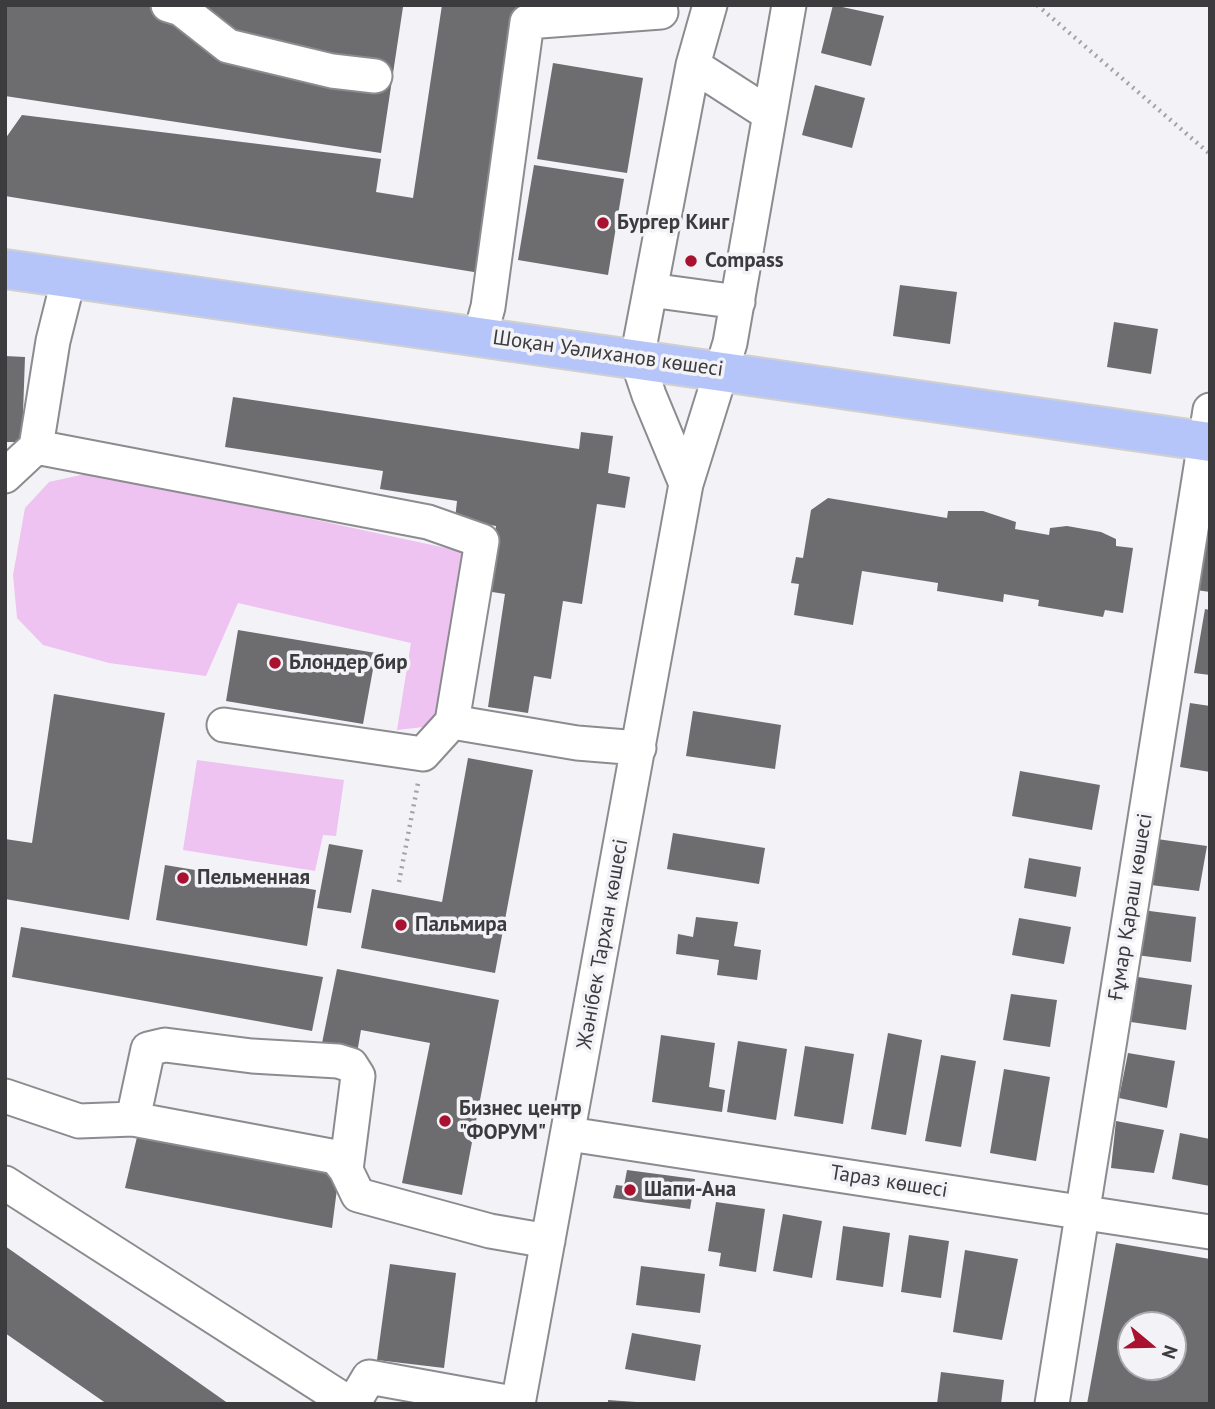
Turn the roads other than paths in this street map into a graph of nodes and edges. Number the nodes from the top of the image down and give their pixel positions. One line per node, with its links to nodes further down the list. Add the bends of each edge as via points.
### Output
1 (168, 5): 6 (street, via 181,9 228,46 332,71)
2 (710, 5): 5 (street)
3 (789, 5): 7 (street, Жәнібек Тархан көшесі)
4 (666, 8): 12 (street, via 527,22 488,307)
5 (693, 65): 7 (street); 10 (street)
6 (375, 76)
7 (769, 114): 11 (street, Жәнібек Тархан көшесі)
8 (5, 269): 9 (main road, Шоқан Уәлиханов көшесі)
9 (68, 281): 12 (main road, Шоқан Уәлиханов көшесі); 16 (street)
10 (650, 290): 11 (street); 13 (street)
11 (738, 302): 14 (street, Жәнібек Тархан көшесі)
12 (480, 336): 13 (main road, Шоқан Уәлиханов көшесі)
13 (637, 359): 14 (main road, Шоқан Уәлиханов көшесі); 18 (street)
14 (723, 371): 15 (main road, Шоқан Уәлиханов көшесі); 18 (street, Жәнібек Тархан көшесі)
15 (1208, 431): 27 (street, Ғұмар Қараш көшесі)
16 (36, 447): 17 (street); 19 (street, via 428,522 482,541)
17 (5, 476)
18 (686, 484): 21 (street, Жәнібек Тархан көшесі)
19 (452, 722): 20 (street, via 423,754); 21 (street, via 577,743)
20 (224, 725)
21 (639, 748): 24 (street, Жәнібек Тархан көшесі)
22 (5, 1096): 23 (street, via 79,1121)
23 (133, 1119): 25 (street, via 336,1157); 25 (street, via 148,1049 165,1045 338,1060 351,1065 358,1076)
24 (569, 1134): 27 (street, Тараз көшесі); 29 (street, Жәнібек Тархан көшесі)
25 (346, 1170): 29 (street, via 358,1195 490,1231)
26 (5, 1182): 30 (street)
27 (1083, 1211): 28 (street, Тараз көшесі); 32 (street, Ғұмар Қараш көшесі)
28 (1210, 1232)
29 (548, 1241): 31 (street, Жәнібек Тархан көшесі)
30 (351, 1404): 31 (street, via 369,1377)
31 (518, 1404)
32 (1052, 1404)

